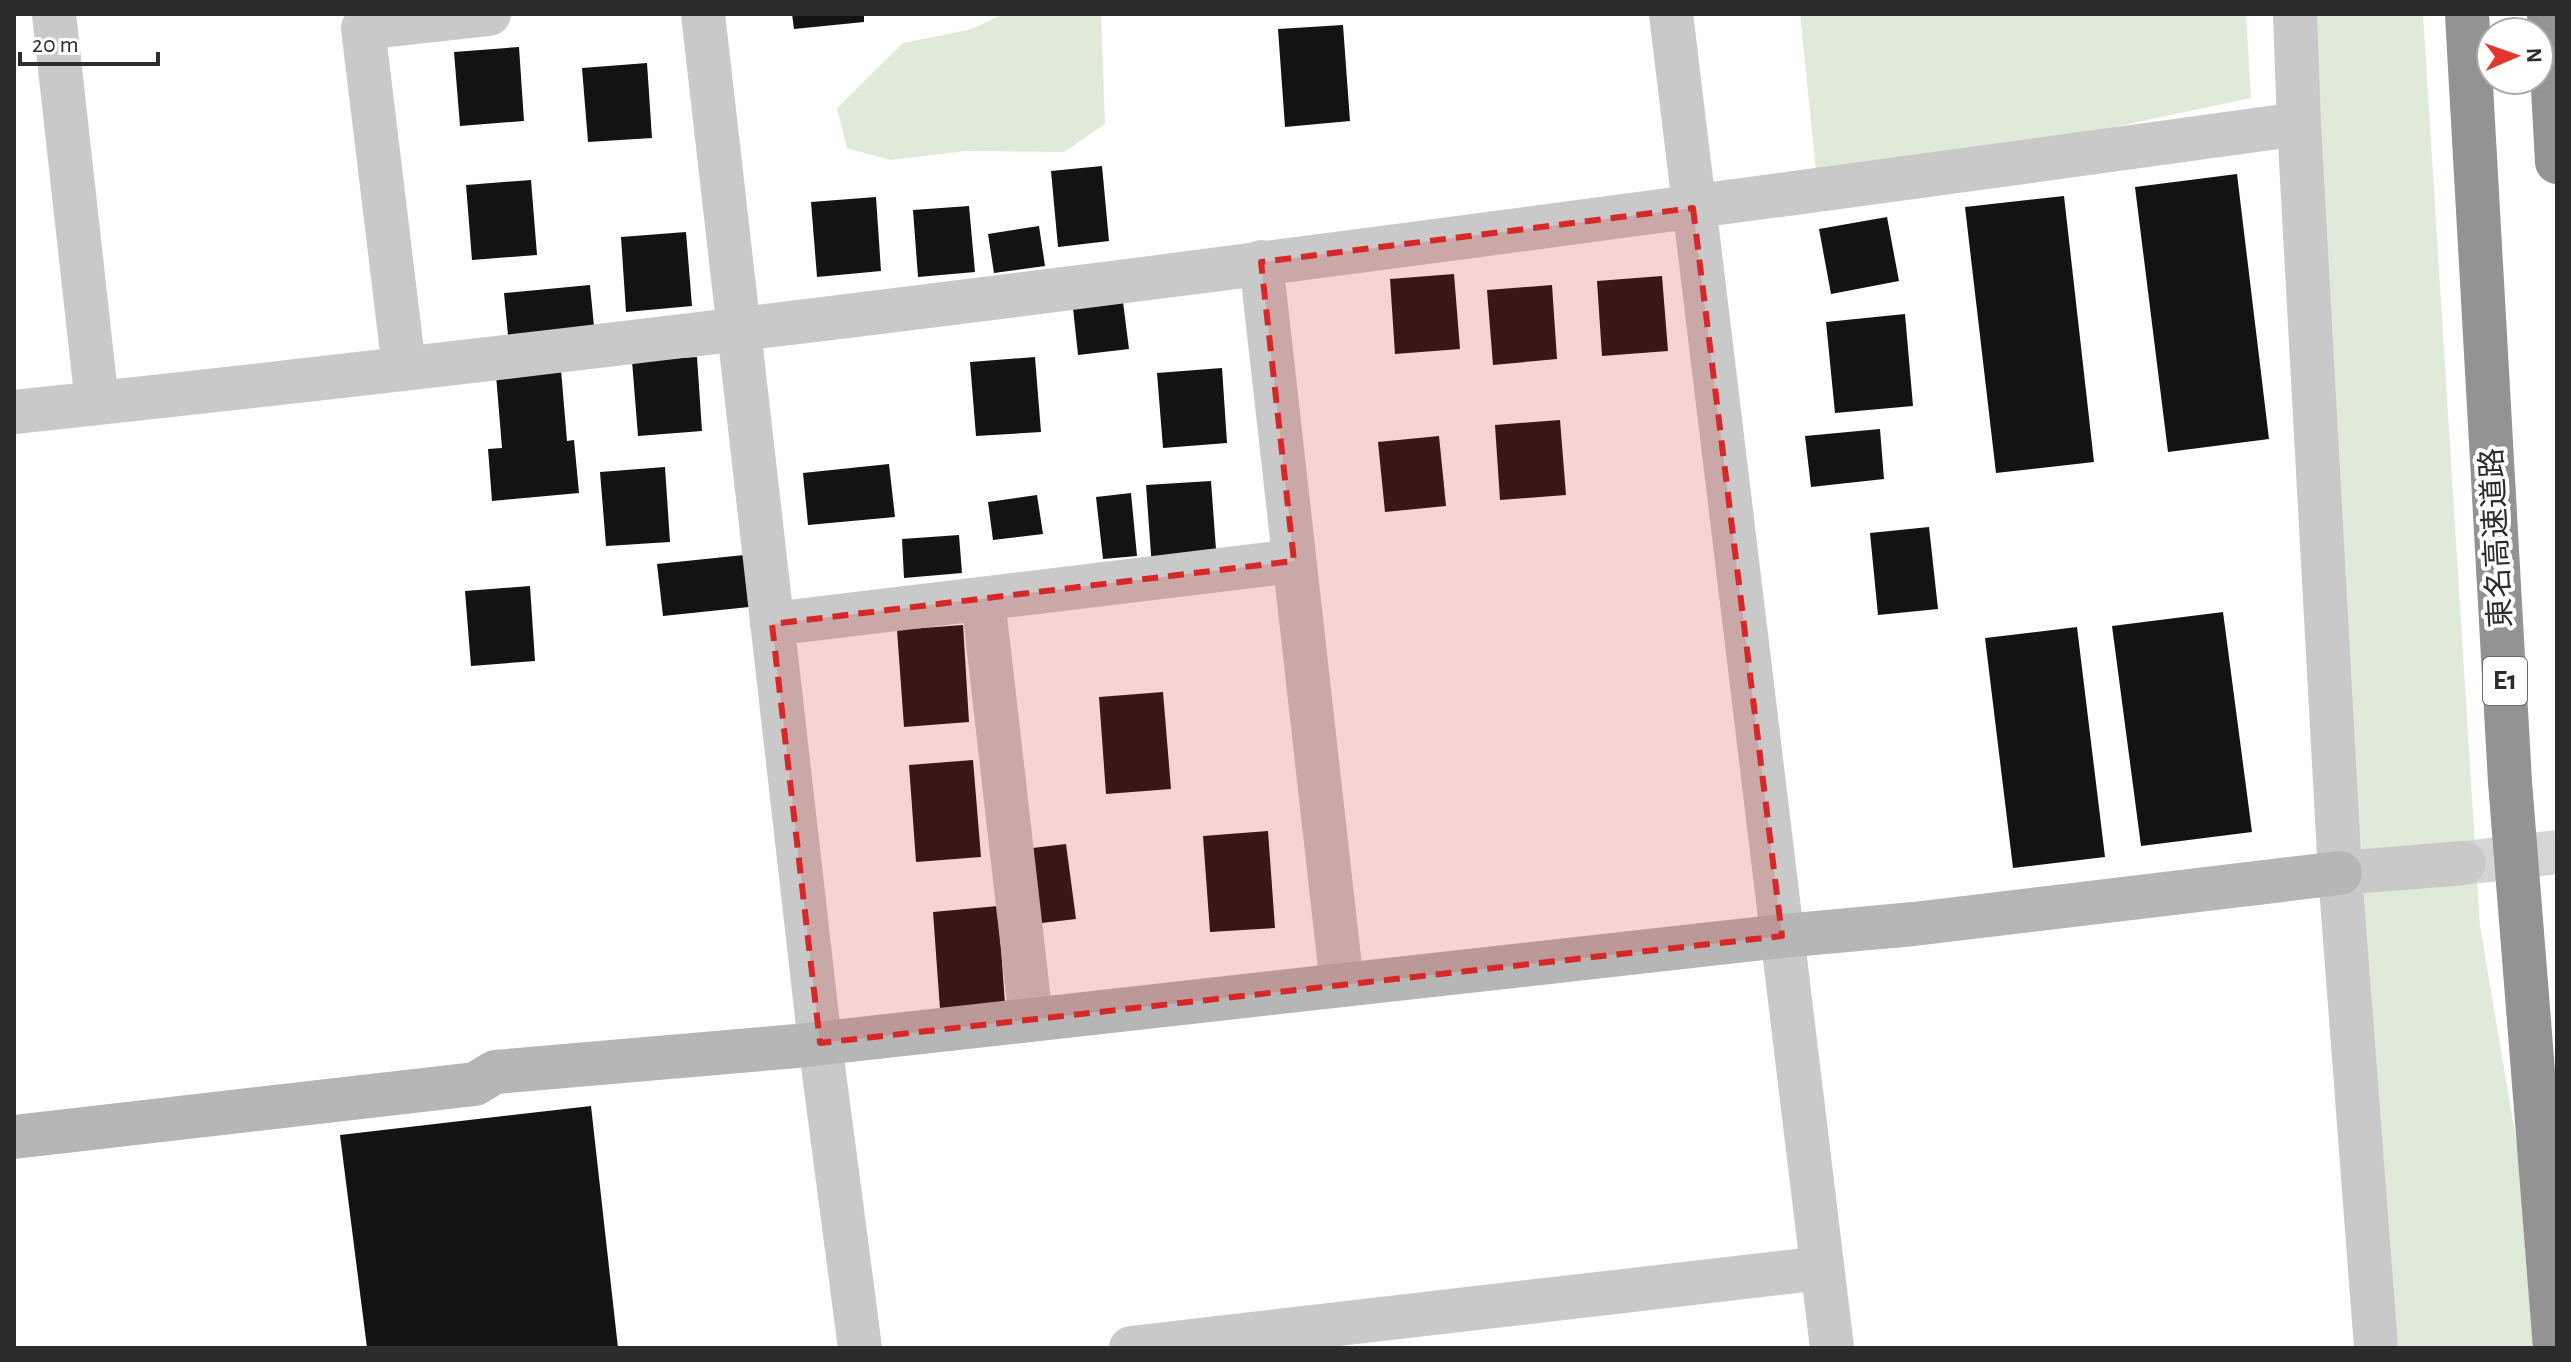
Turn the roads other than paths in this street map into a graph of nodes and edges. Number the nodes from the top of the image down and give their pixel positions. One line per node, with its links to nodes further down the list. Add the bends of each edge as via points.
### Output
1 (54, 14): 15 (street)
2 (479, 14): 3 (street); 14 (street, via 363,28)
3 (489, 14)
4 (703, 14): 13 (street)
5 (1671, 14): 11 (street)
6 (2295, 14): 9 (street)
7 (2467, 14): 32 (highway, 東名高速道路 / E1, via 2510,782)
8 (2549, 14): 10 (highway)
9 (2299, 124): 11 (street); 21 (street)
10 (2557, 162)
11 (1693, 208): 12 (street); 22 (street)
12 (1261, 262): 13 (street); 17 (street)
13 (740, 328): 14 (street); 19 (street)
14 (404, 368): 15 (street)
15 (97, 403): 16 (street)
16 (14, 412)
17 (1294, 561): 18 (street); 23 (street)
18 (983, 599): 19 (street); 24 (street)
19 (772, 624): 25 (street)
20 (2464, 863): 21 (street)
21 (2340, 873): 22 (street); 31 (street)
22 (1782, 936): 23 (street); 27 (street)
23 (1342, 985): 24 (street)
24 (1031, 1019): 25 (street)
25 (820, 1043): 26 (street, via 495,1072 475,1084); 28 (street)
26 (14, 1137)
27 (1822, 1268): 29 (street); 30 (street)
28 (860, 1348)
29 (1131, 1348)
30 (1832, 1348)
31 (2376, 1348)
32 (2555, 1348)

